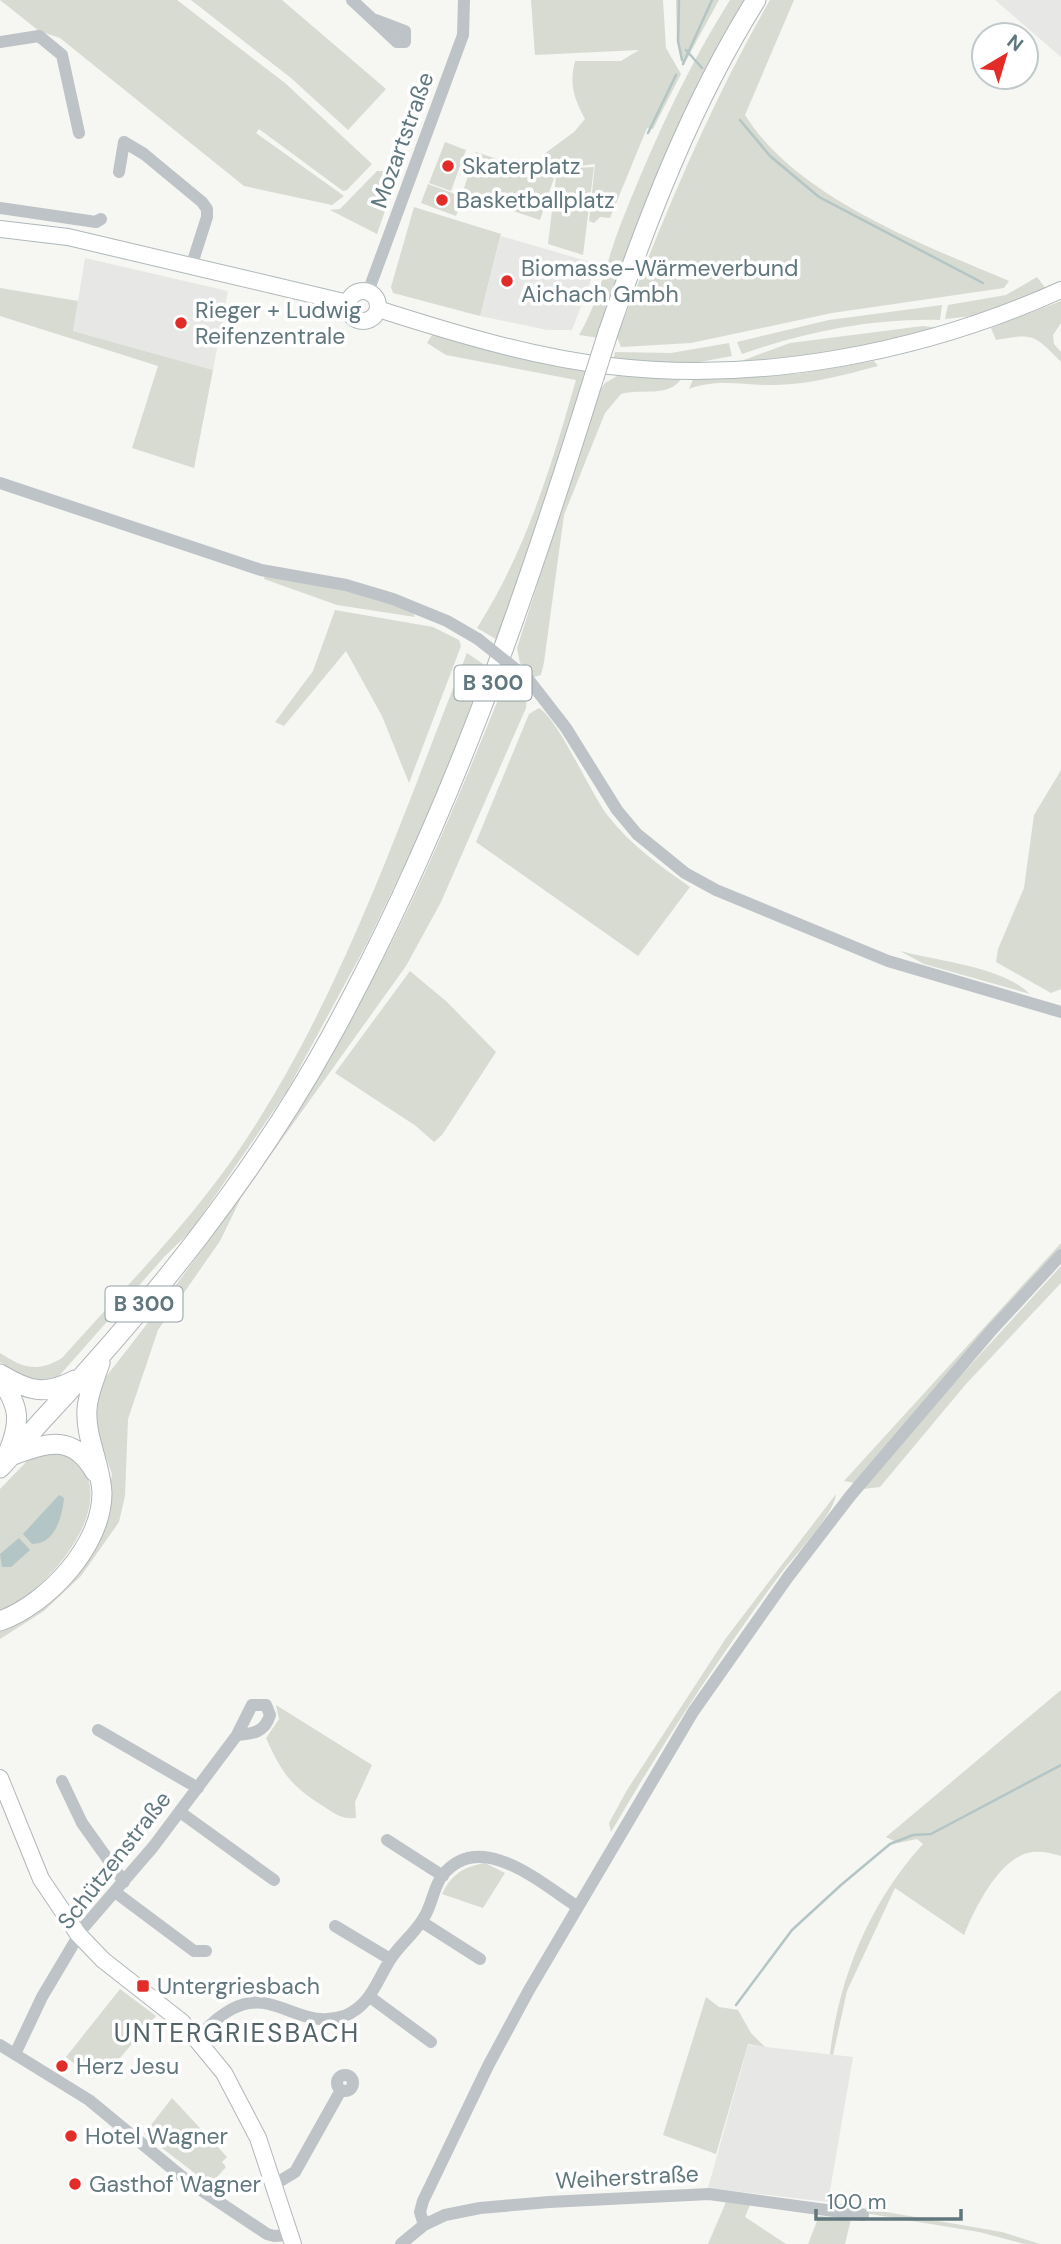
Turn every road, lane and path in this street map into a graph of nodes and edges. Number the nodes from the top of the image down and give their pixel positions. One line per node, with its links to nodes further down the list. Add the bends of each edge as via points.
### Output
1 (352, 0): 4 (street)
2 (464, 0): 15 (street, Mozartstraße, via 463,35)
3 (756, 0): 21 (highway, B 300, bridge, via 666,175 608,333 501,663 392,916 298,1092 232,1191)
4 (376, 20)
5 (0, 42): 6 (street, via 39,36 62,55)
6 (79, 133)
7 (118, 172): 13 (street, via 124,142 202,202 207,217)
8 (0, 208): 9 (street)
9 (73, 216): 10 (street, via 96,222); 12 (street)
10 (101, 219)
11 (0, 229): 12 (main road)
12 (68, 237): 13 (main road)
13 (191, 267): 16 (main road)
14 (1061, 290): 17 (main road, via 989,318 845,356 762,366 661,369 555,356)
15 (368, 292): 16 (main road, via 356,292); 17 (main road)
16 (348, 303): 17 (main road, via 349,313 360,321 372,318)
17 (378, 309)
18 (0, 483): 19 (street, bridge, via 272,572 393,599 447,621 528,679 566,728 617,810 637,834 685,873 888,961)
19 (1061, 1012)
20 (1061, 1255): 37 (street, via 868,1474 788,1577 693,1712)
21 (103, 1356): 22 (highway, B 300); 25 (highway, via 90,1391 87,1418)
22 (85, 1374): 23 (highway, via 55,1390 38,1392); 24 (highway, B 300)
23 (0, 1377): 24 (highway, via 19,1416)
24 (5, 1463): 25 (highway, via 44,1444 71,1447 87,1459)
25 (101, 1485): 26 (highway, via 98,1515 80,1553 44,1595)
26 (0, 1621)
27 (98, 1730): 31 (street)
28 (237, 1735): 31 (street, Schützenstraße)
29 (0, 1778): 40 (main road, via 41,1879)
30 (62, 1781): 36 (street)
31 (198, 1788): 32 (street, Schützenstraße)
32 (180, 1812): 35 (street); 36 (street, Schützenstraße)
33 (387, 1840): 34 (street)
34 (443, 1876): 37 (street, via 459,1863 491,1857 518,1868); 38 (street)
35 (274, 1880)
36 (119, 1887): 40 (street, Schützenstraße); 41 (street, via 194,1951)
37 (578, 1907): 52 (street, via 453,2137 423,2201)
38 (422, 1922): 42 (street); 43 (street)
39 (335, 1926): 42 (street)
40 (78, 1934): 45 (main road); 48 (street, Schützenstraße)
41 (206, 1951)
42 (390, 1959): 44 (street)
43 (480, 1959)
44 (370, 1997): 45 (street, via 354,2011 332,2019 250,2003 229,2011); 46 (street)
45 (198, 2038): 50 (main road, via 247,2114)
46 (431, 2042)
47 (0, 2045): 48 (street)
48 (15, 2054): 53 (street, via 107,2113 166,2165 225,2208 267,2234)
49 (341, 2090): 50 (street, via 295,2172)
50 (275, 2184): 53 (main road)
51 (863, 2215): 52 (street, Weiherstraße, via 688,2193 480,2208)
52 (424, 2225): 54 (street, Weiherstraße)
53 (291, 2239)
54 (401, 2244)

